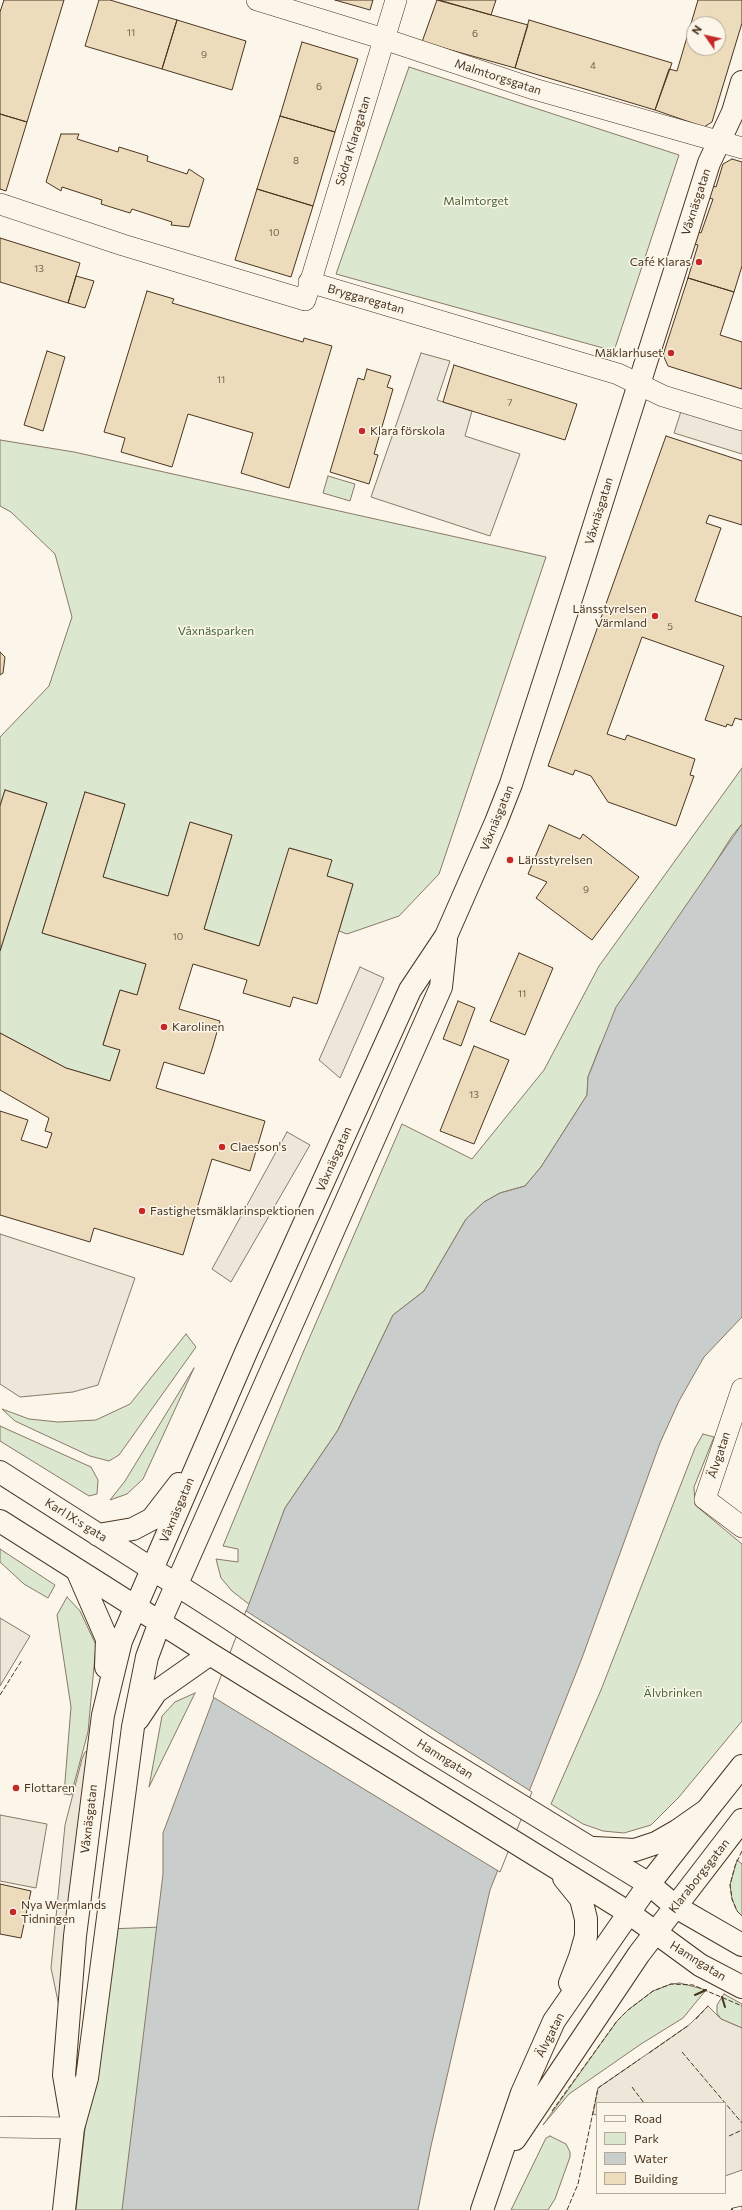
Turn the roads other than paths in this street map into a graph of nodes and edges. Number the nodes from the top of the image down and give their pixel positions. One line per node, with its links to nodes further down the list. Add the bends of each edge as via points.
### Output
1 (257, 0): 3 (street, Malmtorgsgatan)
2 (396, 0): 3 (street, Södra Klaragatan)
3 (384, 40): 5 (street, Malmtorgsgatan, via 534,89); 8 (street, Södra Klaragatan)
4 (742, 82): 5 (street, Våxnäsgatan, via 733,112)
5 (719, 141): 6 (street, Malmtorgsgatan); 9 (street, Våxnäsgatan, via 709,163)
6 (742, 148)
7 (0, 204): 8 (street, via 123,245 305,300)
8 (309, 282): 9 (street, Bryggaregatan, via 618,374)
9 (639, 383): 10 (street, Bryggaregatan, via 663,396); 11 (street, Våxnäsgatan, via 511,784)
10 (742, 420)
11 (446, 936): 13 (street, Våxnäsgatan, via 410,990); 20 (street, Våxnäsgatan, via 441,987)
12 (742, 1389): 16 (street, Älvgatan, via 705,1499)
13 (197, 1463): 17 (street, via 152,1519 133,1529); 18 (street, Våxnäsgatan)
14 (0, 1472): 17 (street, Karl IX:s gata)
15 (0, 1521): 19 (street)
16 (742, 1527)
17 (98, 1535): 18 (street, Karl IX:s gata)
18 (151, 1568): 20 (street, Hamngatan); 21 (street, Våxnäsgatan)
19 (77, 1570): 21 (street); 24 (street, via 107,1639)
20 (177, 1585): 22 (street, Våxnäsgatan); 29 (street, Hamngatan, via 425,1747 545,1822)
21 (135, 1607): 22 (street); 24 (street, Våxnäsgatan, via 121,1641)
22 (160, 1622): 23 (street); 25 (street, Våxnäsgatan, via 147,1657)
23 (210, 1654): 25 (street, via 156,1692); 30 (street)
24 (103, 1715): 40 (street, Våxnäsgatan, via 75,1936 64,2075)
25 (133, 1727): 40 (street, Våxnäsgatan, via 87,2078)
26 (742, 1766): 27 (street)
27 (707, 1810): 29 (street, via 677,1831 635,1850); 31 (street, Älvgatan)
28 (742, 1820): 32 (street, Klaraborgsgatan)
29 (592, 1848): 31 (street, Hamngatan)
30 (556, 1867): 34 (street); 38 (street, via 581,1899 586,1936)
31 (648, 1884): 32 (street, Hamngatan); 33 (street); 34 (street, Älvgatan)
32 (676, 1907): 33 (street); 35 (street, Klaraborgsgatan); 36 (street, Hamngatan)
33 (654, 1910): 34 (street); 35 (street)
34 (629, 1913): 35 (street, Hamngatan); 38 (street, Älvgatan)
35 (655, 1933): 37 (street, Hamngatan, via 700,1965); 41 (street, Älvgatan)
36 (742, 1945)
37 (742, 1986)
38 (554, 2021): 41 (street, Älvgatan, via 522,2093)
39 (0, 2127): 40 (street)
40 (73, 2128): 42 (street, Våxnäsgatan)
41 (495, 2169): 43 (street, Älvgatan)
42 (64, 2210)
43 (482, 2210)

